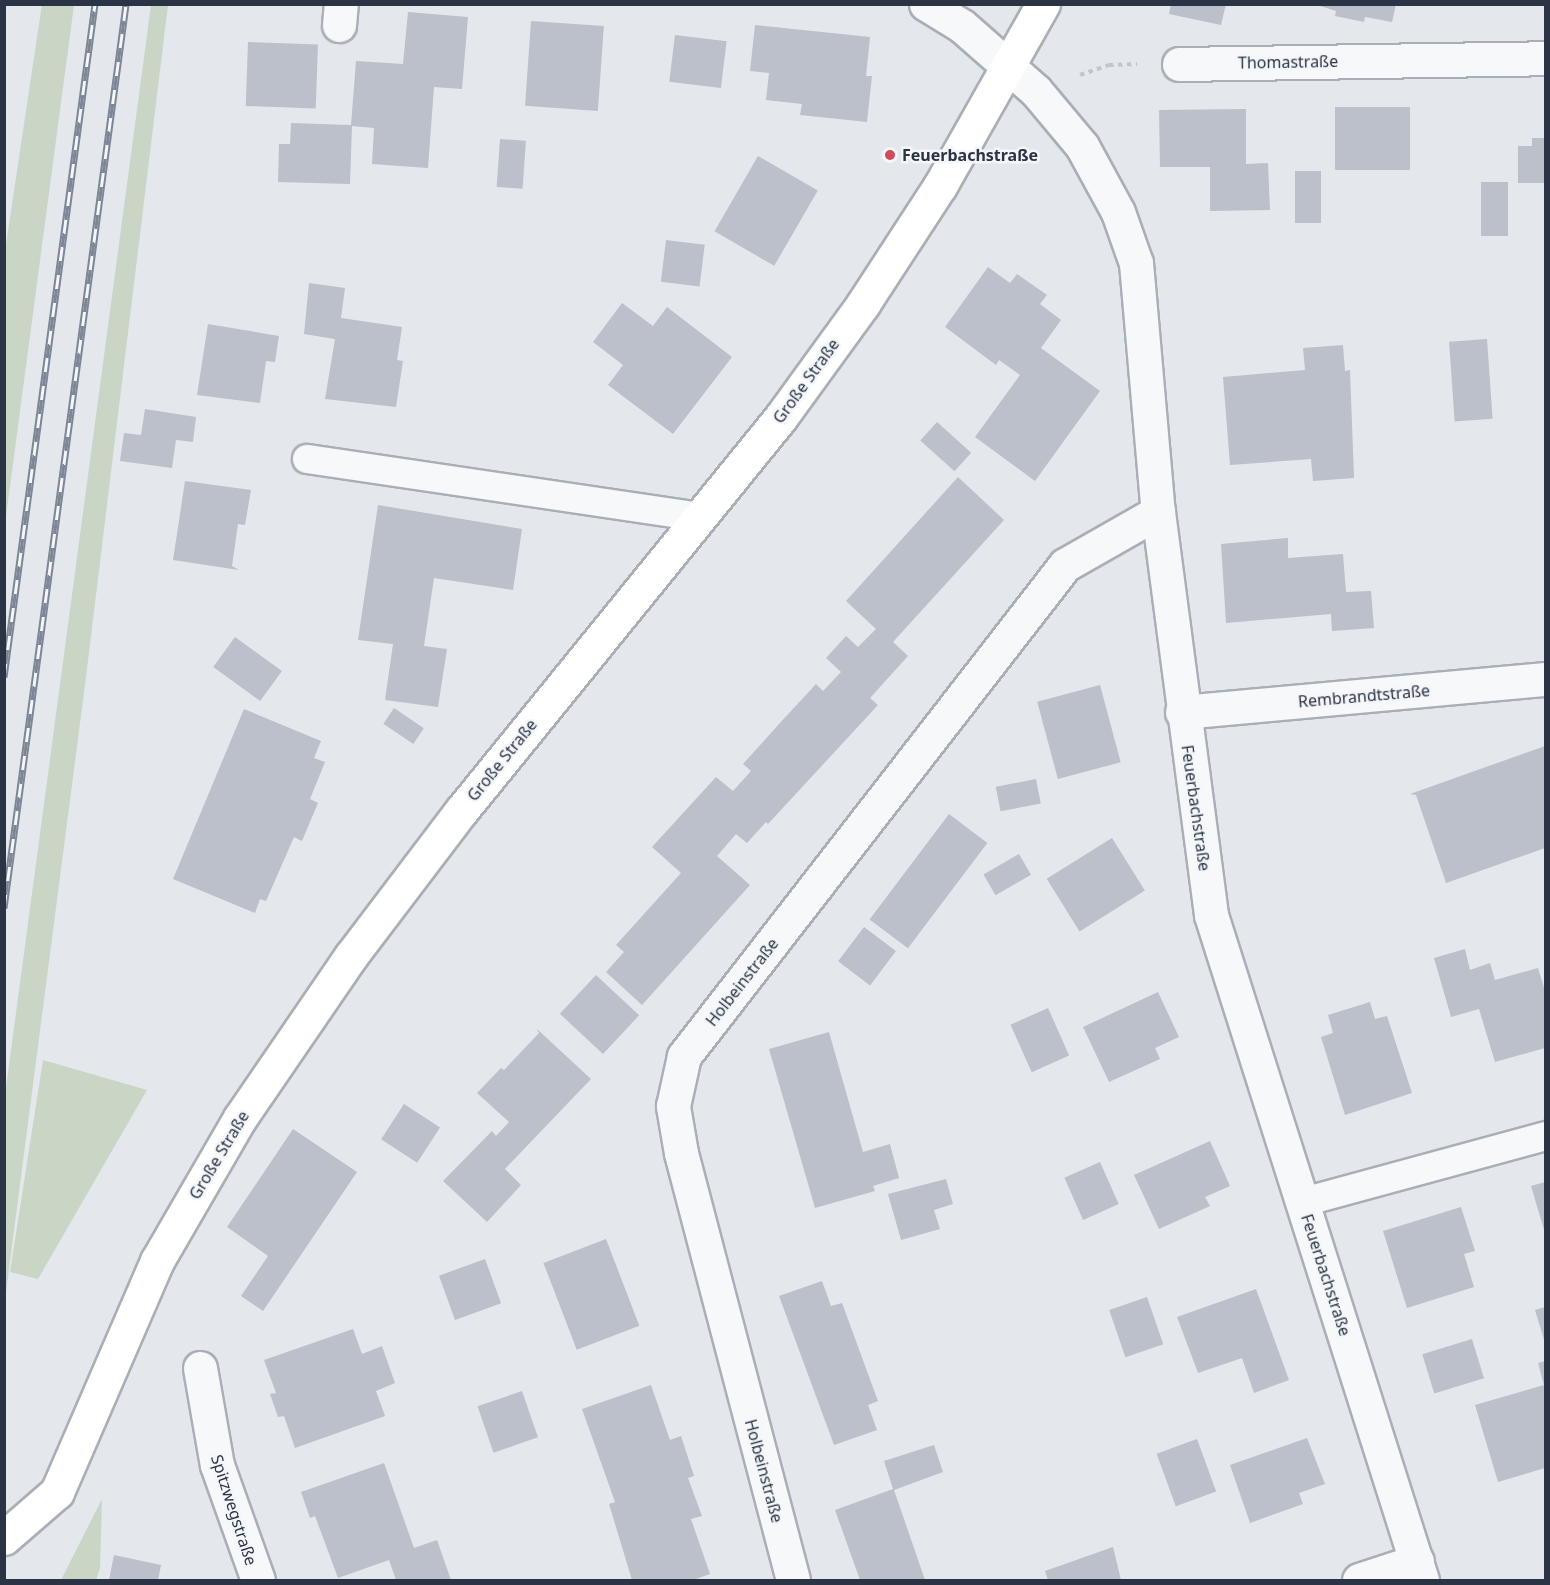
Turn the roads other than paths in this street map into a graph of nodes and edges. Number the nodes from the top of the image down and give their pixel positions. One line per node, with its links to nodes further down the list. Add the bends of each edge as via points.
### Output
1 (926, 4): 5 (street, Feuerbachstraße, via 962,26)
2 (1043, 4): 5 (main road, Große Straße)
3 (1545, 58): 4 (street, Thomastraße)
4 (1179, 64)
5 (1007, 70): 7 (street, Feuerbachstraße, via 1036,91 1082,146 1118,212 1136,263); 8 (main road, Große Straße, via 940,186 863,304)
6 (307, 459): 8 (lane)
7 (1158, 512): 10 (street, Feuerbachstraße); 17 (street, Holbeinstraße, via 1065,566 684,1056 673,1106 681,1153)
8 (701, 517): 14 (main road, Große Straße, via 462,810 351,956 246,1108 157,1261 57,1492)
9 (1545, 680): 10 (street, Rembrandtstraße)
10 (1182, 712): 12 (street, Feuerbachstraße, via 1211,915)
11 (1545, 1136): 12 (lane)
12 (1303, 1202): 15 (street, Feuerbachstraße)
13 (200, 1368): 16 (street, Spitzwegstraße, via 217,1465)
14 (4, 1538)
15 (1419, 1571): 18 (street, Feuerbachstraße)
16 (258, 1581)
17 (793, 1581)
18 (1359, 1581)

